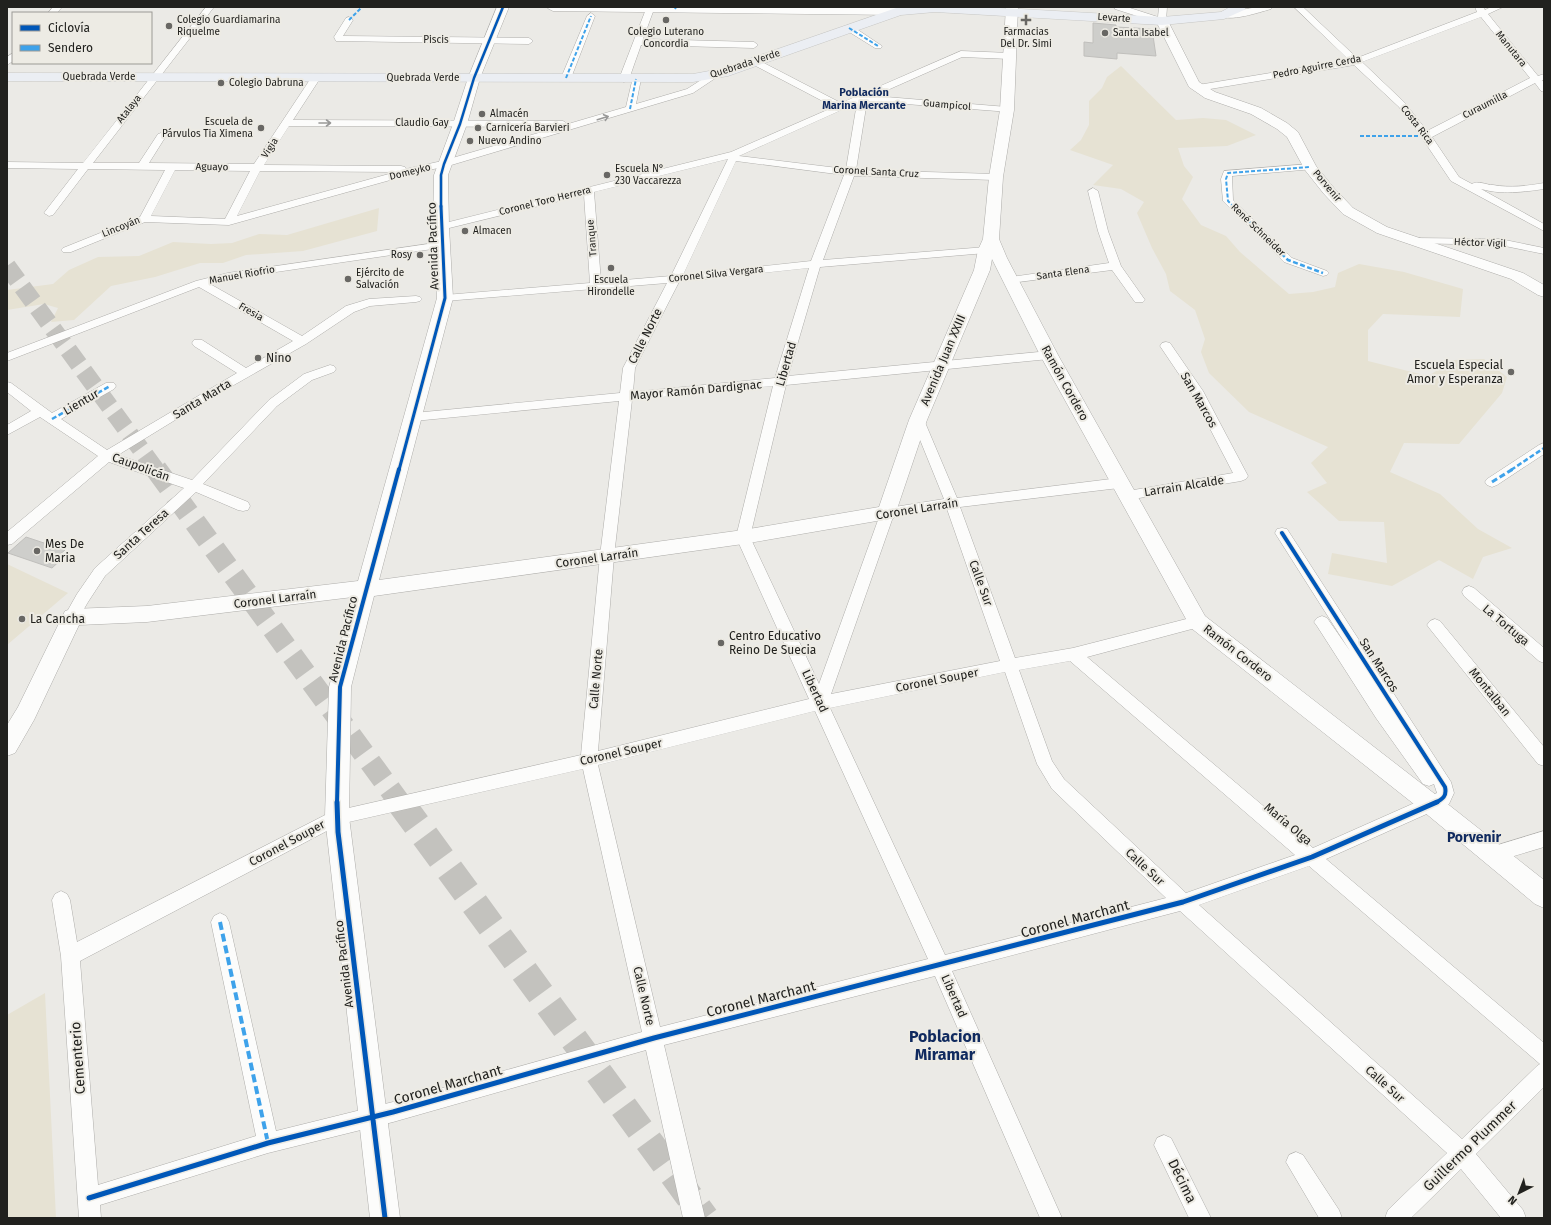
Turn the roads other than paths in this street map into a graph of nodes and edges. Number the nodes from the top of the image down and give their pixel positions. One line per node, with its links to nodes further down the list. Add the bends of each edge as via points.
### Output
1 (210, 7): 29 (street, Atalaya)
2 (503, 7): 19 (street, Avenida Pacífico)
3 (553, 7): 10 (street, Levarte)
4 (1118, 7): 14 (street)
5 (1240, 7): 15 (main road, Levarte)
6 (1268, 7): 15 (street)
7 (1298, 7): 26 (street, Costa Rica)
8 (1499, 7): 12 (street, Pedro Aguirre Cerda)
9 (676, 8): 10 (street, Levarte); 13 (street, Levarte)
10 (650, 9): 21 (street)
11 (1012, 9): 13 (main road, Levarte, via 934,8); 14 (main road, Levarte); 24 (street, Avenida Juan XXIII)
12 (1480, 10): 26 (street, Pedro Aguirre Cerda); 33 (street, Manutara)
13 (899, 11): 18 (main road, Quebrada Verde)
14 (1163, 14): 15 (main road, Levarte); 35 (street, Porvenir, via 1190,80)
15 (1224, 15)
16 (591, 16): 32 (street)
17 (349, 20): 19 (street, Piscis, via 338,37 342,40)
18 (849, 28): 23 (street); 25 (main road, Quebrada Verde)
19 (490, 41): 20 (street, Piscis); 31 (street, Avenida Pacífico)
20 (529, 41)
21 (638, 42): 22 (street); 34 (street)
22 (754, 45)
23 (878, 46)
24 (1010, 56): 37 (street, Coronel Toro Herrera, via 962,54); 40 (street, Avenida Juan XXIII)
25 (755, 62): 27 (main road, Quebrada Verde); 38 (street)
26 (1355, 62): 35 (street, Pedro Aguirre Cerda); 45 (street, Costa Rica, via 1402,105)
27 (715, 75): 34 (main road, Quebrada Verde); 39 (street, Domeyko, via 690,91)
28 (7, 77): 29 (main road, Quebrada Verde)
29 (154, 77): 30 (main road, Quebrada Verde); 49 (street, Atalaya)
30 (316, 77): 31 (main road, Quebrada Verde); 41 (street, Vigia)
31 (474, 78): 32 (main road, Quebrada Verde); 42 (street, Avenida Pacífico)
32 (566, 78): 34 (main road, Quebrada Verde)
33 (1540, 78): 36 (street, Manutara); 45 (street, Curaumilla)
34 (630, 79): 39 (street)
35 (1198, 88): 53 (street, Porvenir, via 1256,111 1282,126 1293,135)
36 (1544, 89)
37 (863, 98): 38 (street, Coronel Toro Herrera); 40 (street, Guampicol); 55 (street, Libertad)
38 (841, 107): 46 (street, Coronel Toro Herrera)
39 (630, 109): 43 (street, Domeyko, one-way to 39)
40 (1007, 110): 56 (street, Avenida Juan XXIII)
41 (286, 123): 42 (street, Claudio Gay, one-way to 42); 52 (street, Vigia)
42 (460, 124): 43 (street, Claudio Gay); 47 (street, Avenida Pacífico)
43 (581, 124): 47 (street, Domeyko)
44 (161, 136): 50 (street)
45 (1426, 136): 57 (street, Costa Rica)
46 (734, 156): 55 (street, Coronel Santa Cruz); 59 (street, Coronel Toro Herrera); 73 (street, Calle Norte)
47 (444, 164): 54 (street, Domeyko); 65 (street, Avenida Pacífico)
48 (8, 166): 49 (street, Aguayo)
49 (85, 166): 50 (street, Aguayo); 61 (street, Atalaya)
50 (142, 167): 51 (street, Aguayo)
51 (172, 167): 52 (street, Aguayo); 62 (street, Lincoyán)
52 (257, 167): 54 (street, Aguayo); 63 (street, Vigia)
53 (1310, 167): 66 (street, Porvenir, via 1329,192 1348,210 1382,230); 72 (street, René Schneider, via 1228,173 1226,186 1228,201 1288,260)
54 (418, 169): 63 (street, Domeyko)
55 (850, 173): 56 (street, Coronel Santa Cruz); 70 (street, Libertad)
56 (996, 177): 67 (street, Avenida Juan XXIII)
57 (1455, 179): 58 (street, via 1489,189 1511,191); 64 (street, Costa Rica)
58 (1544, 186)
59 (589, 190): 65 (street, Coronel Toro Herrera); 76 (street, Tranque)
60 (1093, 191): 71 (street)
61 (49, 213)
62 (144, 219): 63 (street, Domeyko); 68 (street, Lincoyán)
63 (230, 222)
64 (1544, 228)
65 (441, 236): 75 (street, Manuel Riofrio); 78 (street, Avenida Pacífico)
66 (1414, 242): 69 (street, Héctor Vigil, via 1500,242); 77 (street, Porvenir, via 1517,276)
67 (989, 244): 70 (street, Coronel Silva Vergara); 74 (street, Ramón Cordero); 86 (street, Avenida Juan XXIII, via 982,270)
68 (67, 250)
69 (1544, 251)
70 (816, 263): 73 (street, Coronel Silva Vergara); 89 (street, Libertad)
71 (1115, 266): 74 (street, Santa Elena); 80 (street)
72 (1323, 273)
73 (675, 279): 76 (street, Coronel Silva Vergara); 92 (street, Calle Norte, via 629,368)
74 (1011, 280): 84 (street, Ramón Cordero)
75 (200, 283): 81 (street, Fresia); 85 (street, Manuel Riofrio)
76 (596, 285): 78 (street, Coronel Silva Vergara)
77 (1544, 292)
78 (445, 298): 94 (street, Avenida Pacífico, via 415,405)
79 (416, 299): 81 (street, Santa Marta, via 359,305)
80 (1138, 300)
81 (302, 341): 88 (street, Santa Marta)
82 (198, 343): 88 (street)
83 (1166, 346): 100 (street, San Marcos, via 1196,391)
84 (1049, 355): 86 (street, Mayor Ramón Dardignac); 103 (street, Ramón Cordero)
85 (7, 357)
86 (941, 366): 89 (street, Mayor Ramón Dardignac); 96 (street, Avenida Juan XXIII)
87 (330, 369): 102 (street, Santa Teresa, via 308,377 273,403)
88 (246, 373): 99 (street, Santa Marta)
89 (780, 382): 92 (street, Mayor Ramón Dardignac); 108 (street, Libertad)
90 (7, 386): 93 (street, Caupolicán)
91 (110, 386): 95 (street, Lientur)
92 (625, 396): 94 (street, Mayor Ramón Dardignac); 110 (street, Calle Norte)
93 (40, 411): 95 (street, Caupolicán); 97 (street)
94 (414, 417): 111 (street, Avenida Pacífico)
95 (52, 419): 99 (street, Caupolicán)
96 (918, 420): 104 (street, Calle Sur); 106 (street, Avenida Juan XXIII)
97 (7, 431)
98 (1544, 448): 101 (street)
99 (107, 456): 102 (street, Caupolicán); 109 (street, Santa Marta)
100 (1241, 476): 103 (street, Larrain Alcalde)
101 (1492, 482)
102 (194, 486): 105 (street, Caupolicán); 113 (street, Santa Teresa, via 100,572)
103 (1123, 489): 104 (street, Coronel Larraín); 114 (street, Ramón Cordero)
104 (952, 503): 106 (street, Coronel Larraín); 119 (street, Calle Sur)
105 (243, 506)
106 (887, 513): 108 (street, Coronel Larraín); 120 (street, Avenida Juan XXIII)
107 (1282, 533): 124 (street, San Marcos, via 1445,787 1446,793)
108 (743, 537): 110 (street, Coronel Larraín); 120 (street, Libertad)
109 (7, 540)
110 (607, 556): 111 (street, Coronel Larraín); 123 (street, Calle Norte)
111 (366, 588): 113 (street, Coronel Larraín, via 147,614); 125 (street, Avenida Pacífico, via 340,687)
112 (1469, 592): 118 (street, La Tortuga)
113 (72, 617): 121 (street, Santa Teresa, via 26,713)
114 (1198, 622): 117 (street, Coronel Souper); 124 (street, Ramón Cordero)
115 (1322, 622): 124 (street)
116 (1435, 625): 122 (street, Montalban)
117 (1073, 654): 119 (street, Coronel Souper); 128 (street, María Olga)
118 (1544, 657)
119 (1010, 665): 120 (street, Coronel Souper); 131 (street, Calle Sur, via 1045,764 1058,784)
120 (820, 703): 123 (street, Coronel Souper); 134 (street, Libertad)
121 (7, 746)
122 (1544, 759)
123 (589, 760): 125 (street, Coronel Souper); 135 (street, Calle Norte)
124 (1438, 802): 127 (street, Ramón Cordero); 128 (street, Coronel Marchant)
125 (337, 817): 133 (street, Coronel Souper); 138 (street, Avenida Pacífico)
126 (1544, 839): 127 (street)
127 (1494, 854): 129 (street, Ramón Cordero)
128 (1312, 858): 131 (street, Coronel Marchant); 136 (street, María Olga)
129 (1544, 896)
130 (61, 900): 133 (street, Cementerio)
131 (1183, 902): 134 (street, Coronel Marchant); 141 (street, Calle Sur)
132 (220, 922): 139 (street)
133 (70, 956): 143 (street, Cementerio)
134 (940, 965): 135 (street, Coronel Marchant); 146 (street, Libertad)
135 (654, 1038): 138 (street, Coronel Marchant); 145 (street, Calle Norte)
136 (1544, 1056)
137 (1544, 1073): 141 (street, Guillermo Plummer)
138 (372, 1117): 139 (street, Coronel Marchant); 144 (street, Avenida Pacífico)
139 (268, 1143): 143 (street, Coronel Marchant)
140 (1164, 1145): 147 (street, Décima)
141 (1462, 1154): 149 (street, Guillermo Plummer); 150 (street, Calle Sur)
142 (1296, 1162): 148 (street)
143 (89, 1208)
144 (385, 1218)
145 (694, 1218)
146 (1051, 1218)
147 (1200, 1218)
148 (1331, 1218)
149 (1396, 1218)
150 (1516, 1218)

